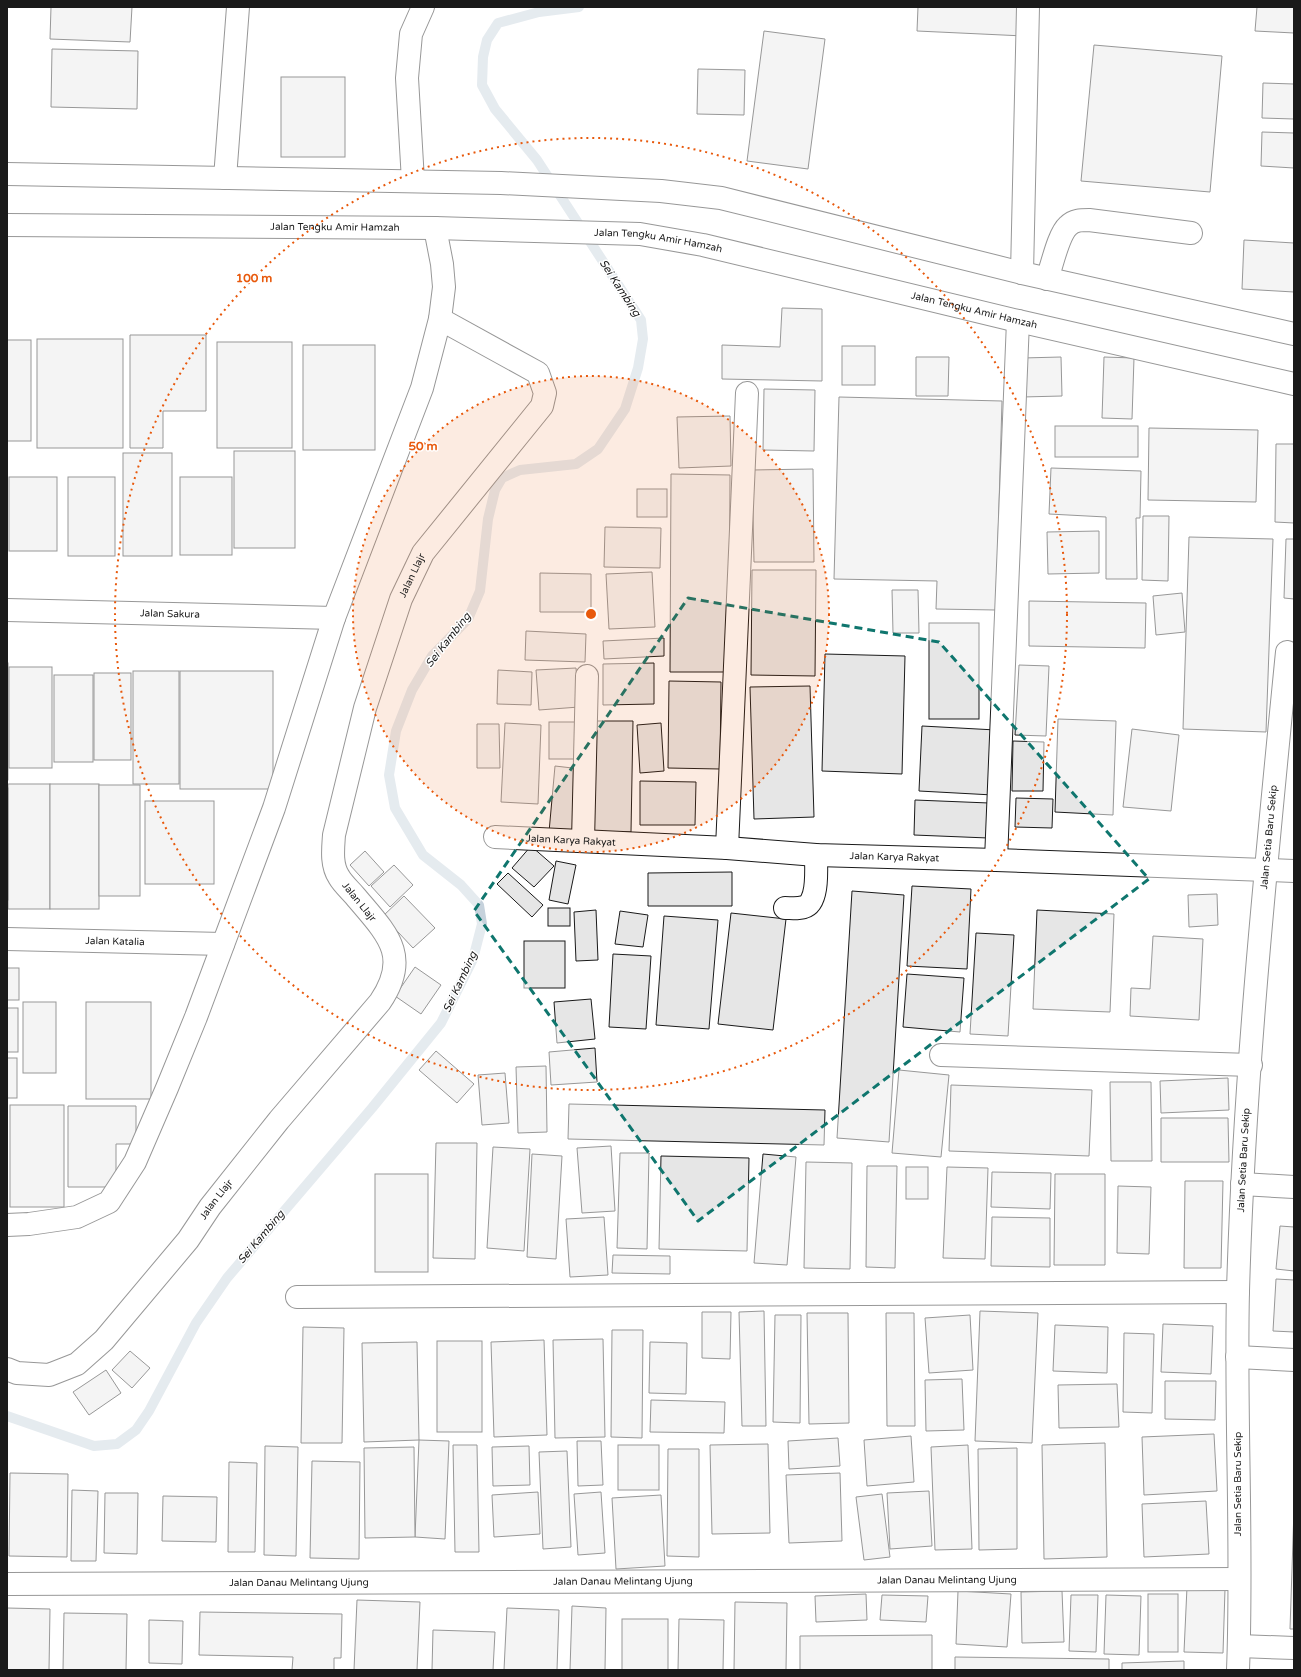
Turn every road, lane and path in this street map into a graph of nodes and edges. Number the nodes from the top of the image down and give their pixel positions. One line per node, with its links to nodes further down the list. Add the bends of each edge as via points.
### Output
1 (238, 7): 5 (street)
2 (423, 7): 6 (street, via 411,34 407,78)
3 (1028, 7): 10 (street)
4 (7, 174): 5 (street)
5 (225, 178): 6 (street)
6 (413, 181): 10 (street, via 661,191 721,198)
7 (7, 225): 8 (street, Jalan Tengku Amir Hamzah)
8 (435, 228): 12 (street, via 444,287); 13 (street, Jalan Tengku Amir Hamzah, via 640,234 703,245)
9 (1191, 233): 11 (street, via 1089,220 1075,221 1067,226 1062,234)
10 (1022, 273): 11 (street)
11 (1047, 279): 14 (street)
12 (440, 319): 18 (street, via 422,388); 40 (street, Jalan Llajr, via 538,373 545,393 542,406 423,553 401,599 365,708 334,835 332,857 338,877 387,937 395,955 394,972 389,988 380,1002 279,1120 210,1207 188,1240 104,1340 77,1364 49,1375 17,1373)
13 (1018, 321): 15 (street, Jalan Tengku Amir Hamzah); 25 (street)
14 (1294, 334)
15 (1294, 384)
16 (747, 393): 23 (street)
17 (7, 610): 18 (street, Jalan Sakura)
18 (334, 618): 30 (street, via 274,808)
19 (1287, 652): 26 (street, Jalan Setia Baru Sekip)
20 (587, 676): 22 (street)
21 (495, 837): 22 (street, Jalan Karya Rakyat)
22 (583, 841): 23 (street, Jalan Karya Rakyat)
23 (726, 848): 24 (street, Jalan Karya Rakyat)
24 (816, 855): 25 (street, Jalan Karya Rakyat); 28 (street, via 815,892 811,902 805,907)
25 (996, 860): 26 (street, Jalan Karya Rakyat)
26 (1266, 869): 27 (street, Jalan Karya Rakyat); 32 (street, Jalan Setia Baru Sekip)
27 (1294, 872)
28 (785, 908)
29 (7, 939): 30 (street, Jalan Katalia)
30 (223, 944): 35 (street, via 196,1017 138,1155 109,1202 77,1217)
31 (941, 1055): 32 (street)
32 (1251, 1065): 33 (street, Jalan Setia Baru Sekip)
33 (1242, 1184): 34 (street); 36 (street, Jalan Setia Baru Sekip)
34 (1294, 1187)
35 (7, 1225)
36 (1238, 1292): 37 (street); 38 (street, Jalan Setia Baru Sekip)
37 (297, 1297)
38 (1237, 1357): 39 (street); 41 (street, Jalan Setia Baru Sekip)
39 (1294, 1360)
40 (7, 1369)
41 (1238, 1579): 42 (street, Jalan Danau Melintang Ujung); 43 (street, Jalan Setia Baru Sekip)
42 (7, 1584)
43 (1239, 1646): 44 (street); 45 (street, Jalan Setia Baru Sekip)
44 (1294, 1648)
45 (1238, 1670)

